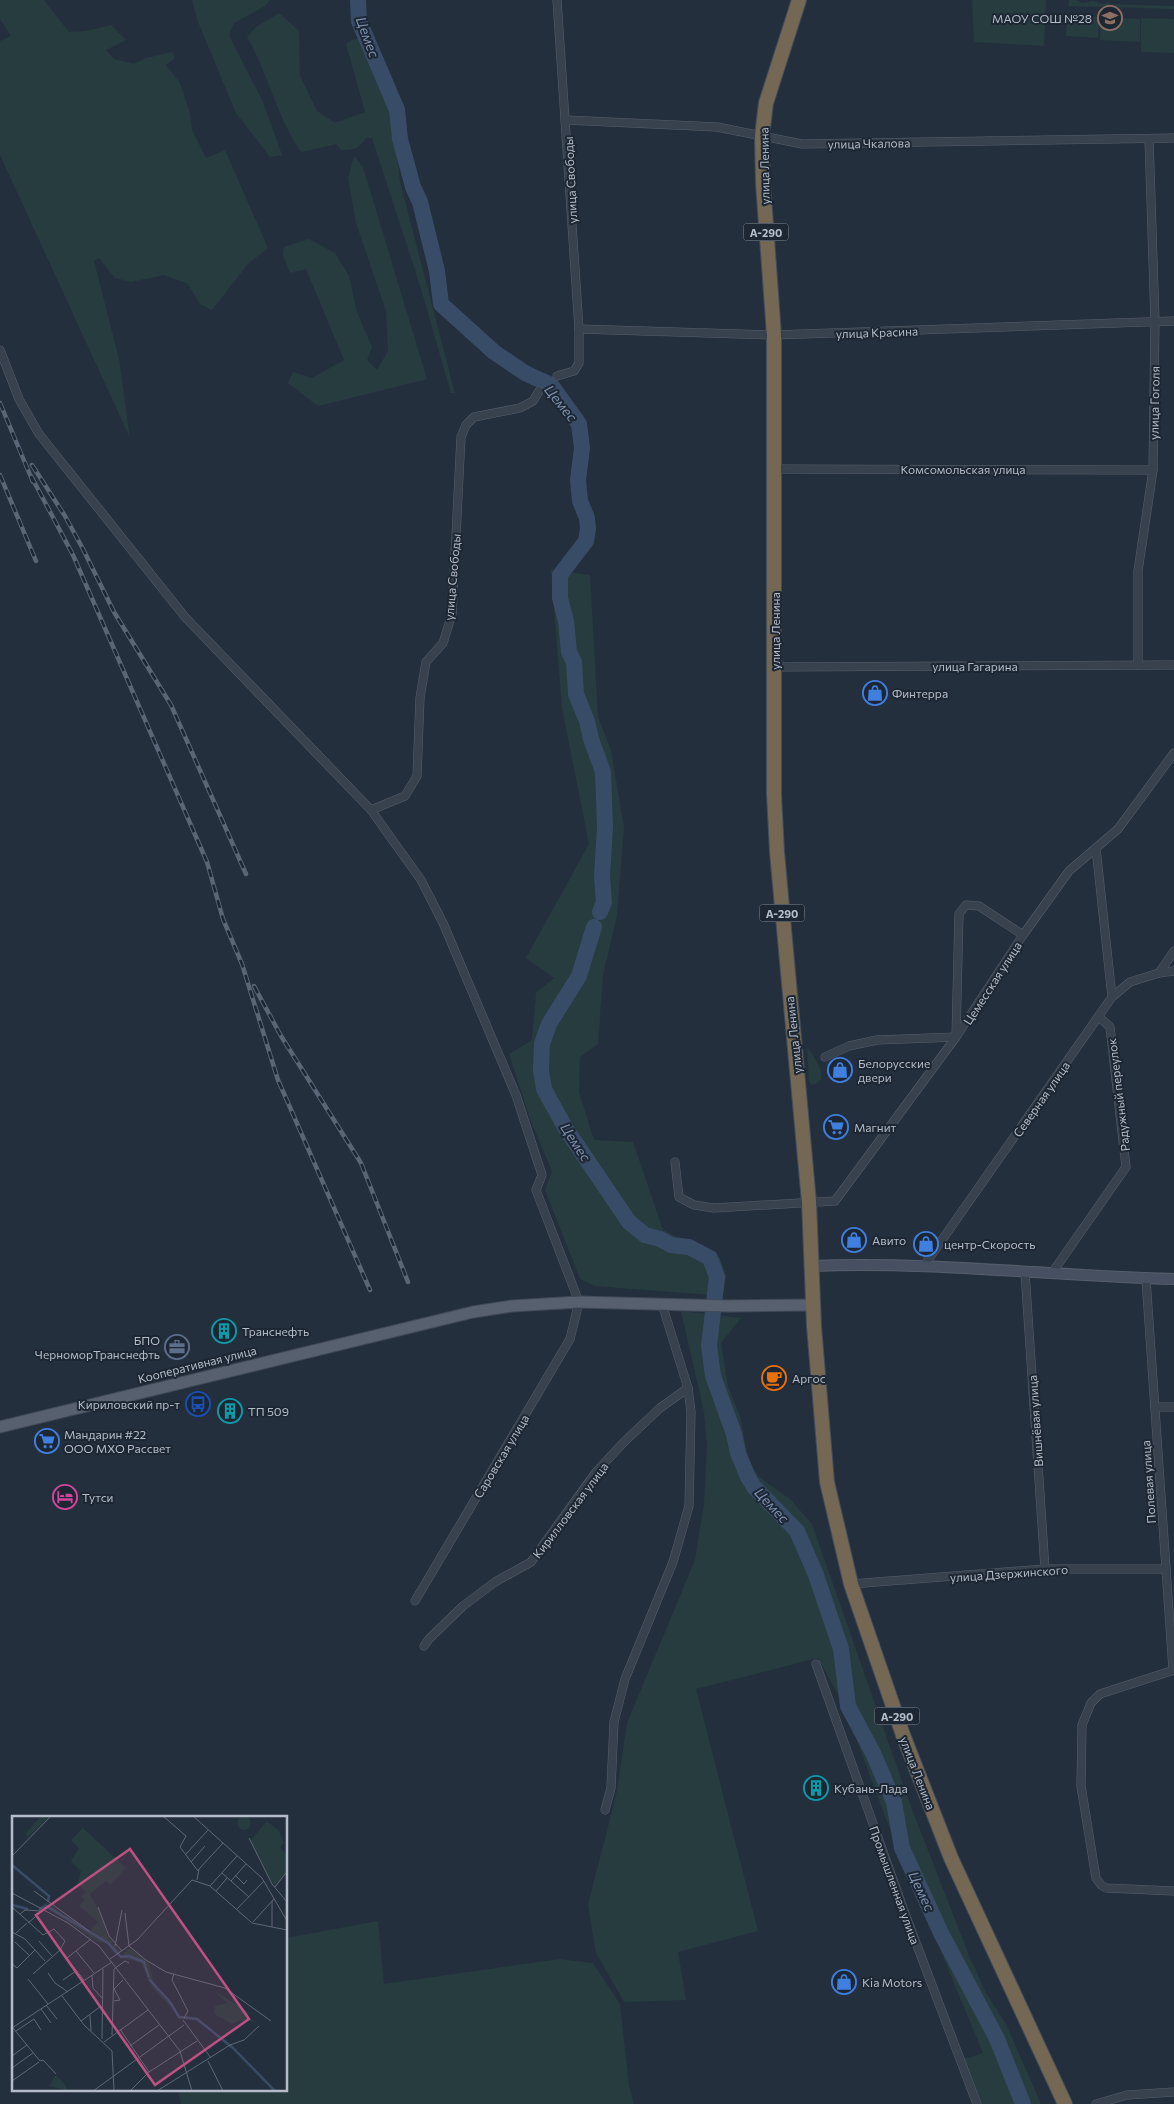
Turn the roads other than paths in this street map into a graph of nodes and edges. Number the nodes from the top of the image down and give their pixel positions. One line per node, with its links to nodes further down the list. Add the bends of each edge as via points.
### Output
1 (557, 0): 3 (street, улица Свободы)
2 (799, 0): 4 (highway, улица Ленина / А-290, via 766,103)
3 (566, 120): 4 (street, улица Чкалова, via 717,127); 9 (street, улица Свободы)
4 (762, 136): 6 (street, улица Чкалова, via 802,144); 10 (highway, улица Ленина / А-290)
5 (1174, 138): 6 (street, улица Чкалова)
6 (1149, 139): 7 (street, улица Гоголя)
7 (1155, 321): 8 (street, улица Красина); 10 (street, улица Красина); 15 (street, улица Гоголя)
8 (1174, 321)
9 (579, 329): 10 (street, улица Красина); 12 (street, улица Свободы, via 579,363 574,371)
10 (774, 335): 14 (highway, улица Ленина / А-290)
11 (0, 350): 20 (street, via 19,399 39,434 185,616)
12 (557, 376)
13 (539, 392): 20 (street, улица Свободы, via 533,401 520,408 474,417 466,425 462,437 452,614 443,643 426,662 420,698 417,776 405,796)
14 (774, 469): 15 (street, Комсомольская улица); 18 (highway, улица Ленина / А-290)
15 (1153, 470): 16 (street, улица Гоголя, via 1138,571)
16 (1138, 665): 17 (street, улица Гагарина); 18 (street, улица Гагарина)
17 (1174, 665)
18 (775, 667): 31 (highway, улица Ленина / А-290, via 776,852)
19 (1174, 753): 21 (street, Цемесская улица, via 1118,829)
20 (371, 810): 39 (street, via 421,880 481,1010 516,1095 542,1175 536,1190)
21 (1096, 848): 22 (street, Цемесская улица, via 1069,871); 26 (street)
22 (1024, 935): 28 (street, Цемесская улица); 28 (street, via 979,906 966,905 959,914)
23 (1174, 950): 25 (street)
24 (1174, 971): 25 (street, Северная улица)
25 (1159, 973): 26 (street, Северная улица, via 1130,982)
26 (1112, 997): 27 (street, Северная улица)
27 (1100, 1017): 33 (street, Северная улица); 35 (street, Радужный переулок, via 1110,1028 1126,1167)
28 (956, 1037): 29 (street, via 877,1040 849,1046); 31 (street, Цемесская улица, via 835,1201)
29 (825, 1057)
30 (675, 1162): 31 (street, via 679,1198 694,1205 714,1208)
31 (809, 1202): 32 (highway, улица Ленина / А-290)
32 (812, 1266): 33 (main road); 40 (highway, улица Ленина)
33 (923, 1267): 34 (main road)
34 (1024, 1272): 35 (main road); 45 (street, Вишнёвая улица)
35 (1052, 1273): 36 (main road)
36 (1146, 1278): 37 (main road); 43 (street, Полевая улица)
37 (1174, 1279)
38 (662, 1304): 39 (main road, Кооперативная улица); 40 (main road, Кооперативная улица); 41 (street)
39 (578, 1305): 44 (main road, Кооперативная улица, via 512,1306 473,1312); 48 (street, Саровская улица, via 570,1339)
40 (813, 1305): 47 (highway, улица Ленина / А-290, via 826,1482)
41 (688, 1388): 49 (street, Кирилловская улица, via 660,1408 596,1472 531,1562 495,1582 463,1606); 52 (street, via 692,1412 689,1506 673,1562 625,1679 614,1722 611,1788)
42 (1174, 1406): 43 (street)
43 (1155, 1407): 46 (street, Полевая улица)
44 (0, 1427)
45 (1045, 1569): 46 (street, улица Дзержинского); 47 (street, улица Дзержинского)
46 (1166, 1569): 51 (street, Полевая улица)
47 (851, 1584): 56 (highway, улица Ленина / А-290, via 903,1735 951,1858)
48 (415, 1601)
49 (424, 1646)
50 (816, 1664): 55 (street, Промышленная улица)
51 (1173, 1670): 53 (street, Полевая улица, via 1100,1694 1091,1703 1082,1725 1081,1786 1096,1878 1101,1885 1106,1888)
52 (605, 1810)
53 (1174, 1891)
54 (1174, 2092): 57 (street, via 1127,2095)
55 (977, 2104)
56 (1065, 2104)
57 (1097, 2104)

